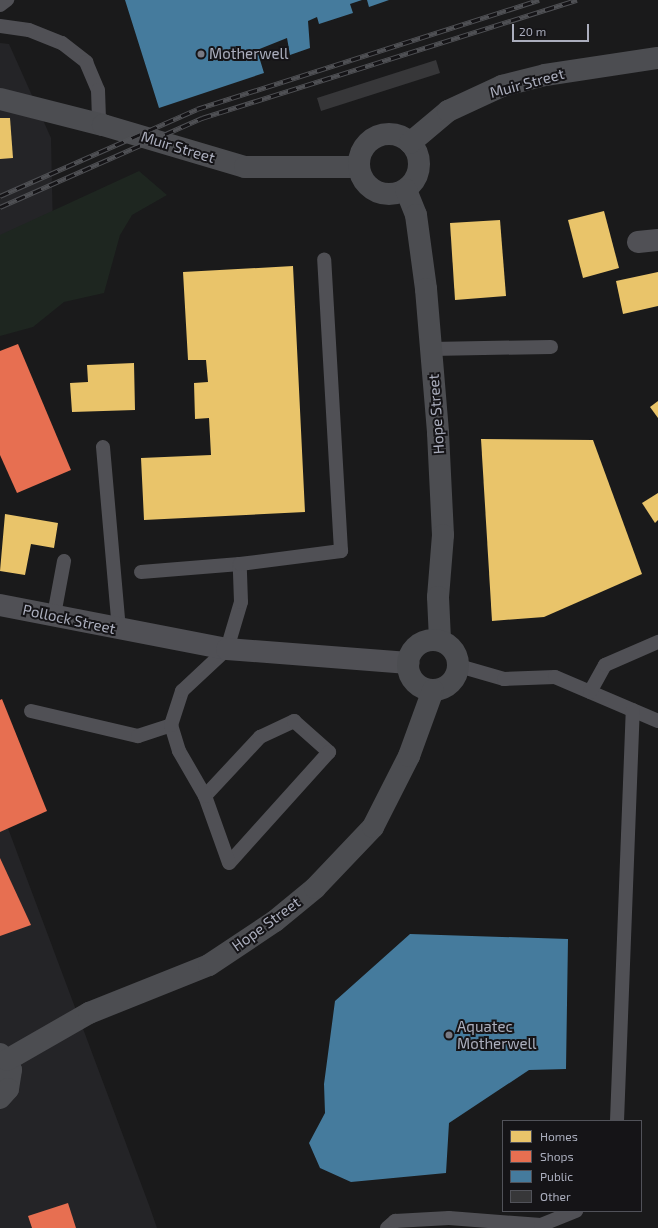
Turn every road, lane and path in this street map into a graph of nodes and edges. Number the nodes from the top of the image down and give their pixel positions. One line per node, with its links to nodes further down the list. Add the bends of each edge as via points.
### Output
1 (8, 0): 2 (lane)
2 (0, 5)
3 (0, 26): 6 (lane, via 29,30 62,43 86,62 98,90)
4 (658, 58): 7 (main road, Muir Street, via 545,74 502,86 448,111)
5 (0, 99): 6 (main road, Muir Street)
6 (101, 124): 8 (main road, Muir Street, via 245,167)
7 (410, 143): 8 (main road, via 398,135 377,136 363,148); 9 (main road, via 419,158 419,168)
8 (359, 167): 9 (main road, via 367,185 380,193)
9 (406, 190): 12 (main road, Hope Street, via 416,215)
10 (324, 259): 15 (lane, via 341,551)
11 (552, 347): 12 (lane)
12 (431, 349): 20 (main road, Hope Street, via 443,535 438,598)
13 (103, 447): 19 (lane)
14 (64, 561): 18 (lane)
15 (240, 564): 16 (lane); 22 (lane, via 241,602)
16 (141, 572)
17 (0, 605): 18 (street, Pollock Street)
18 (54, 615): 19 (street, Pollock Street)
19 (128, 631): 22 (street, Pollock Street)
20 (440, 640): 23 (main road, via 418,645); 24 (main road, via 456,653)
21 (658, 642): 26 (lane, via 605,665)
22 (227, 649): 23 (street, Pollock Street); 30 (lane, via 182,690)
23 (408, 664): 25 (main road, via 413,680)
24 (459, 666): 25 (main road, via 448,686); 26 (lane, via 504,679 555,677)
25 (434, 690): 32 (main road, Hope Street, via 409,756 373,827 315,888 275,921 209,965 89,1013)
26 (590, 692): 27 (lane)
27 (632, 710): 29 (lane); 34 (lane)
28 (31, 711): 30 (lane, via 138,736)
29 (658, 720)
30 (171, 725): 31 (lane, via 179,751)
31 (205, 796): 31 (lane, via 260,737 294,721 329,752 229,863)
32 (3, 1057): 33 (main road, via 11,1080)
33 (0, 1098)
34 (617, 1120)
35 (574, 1212): 36 (lane, via 541,1225 449,1218 395,1221)
36 (387, 1228)

